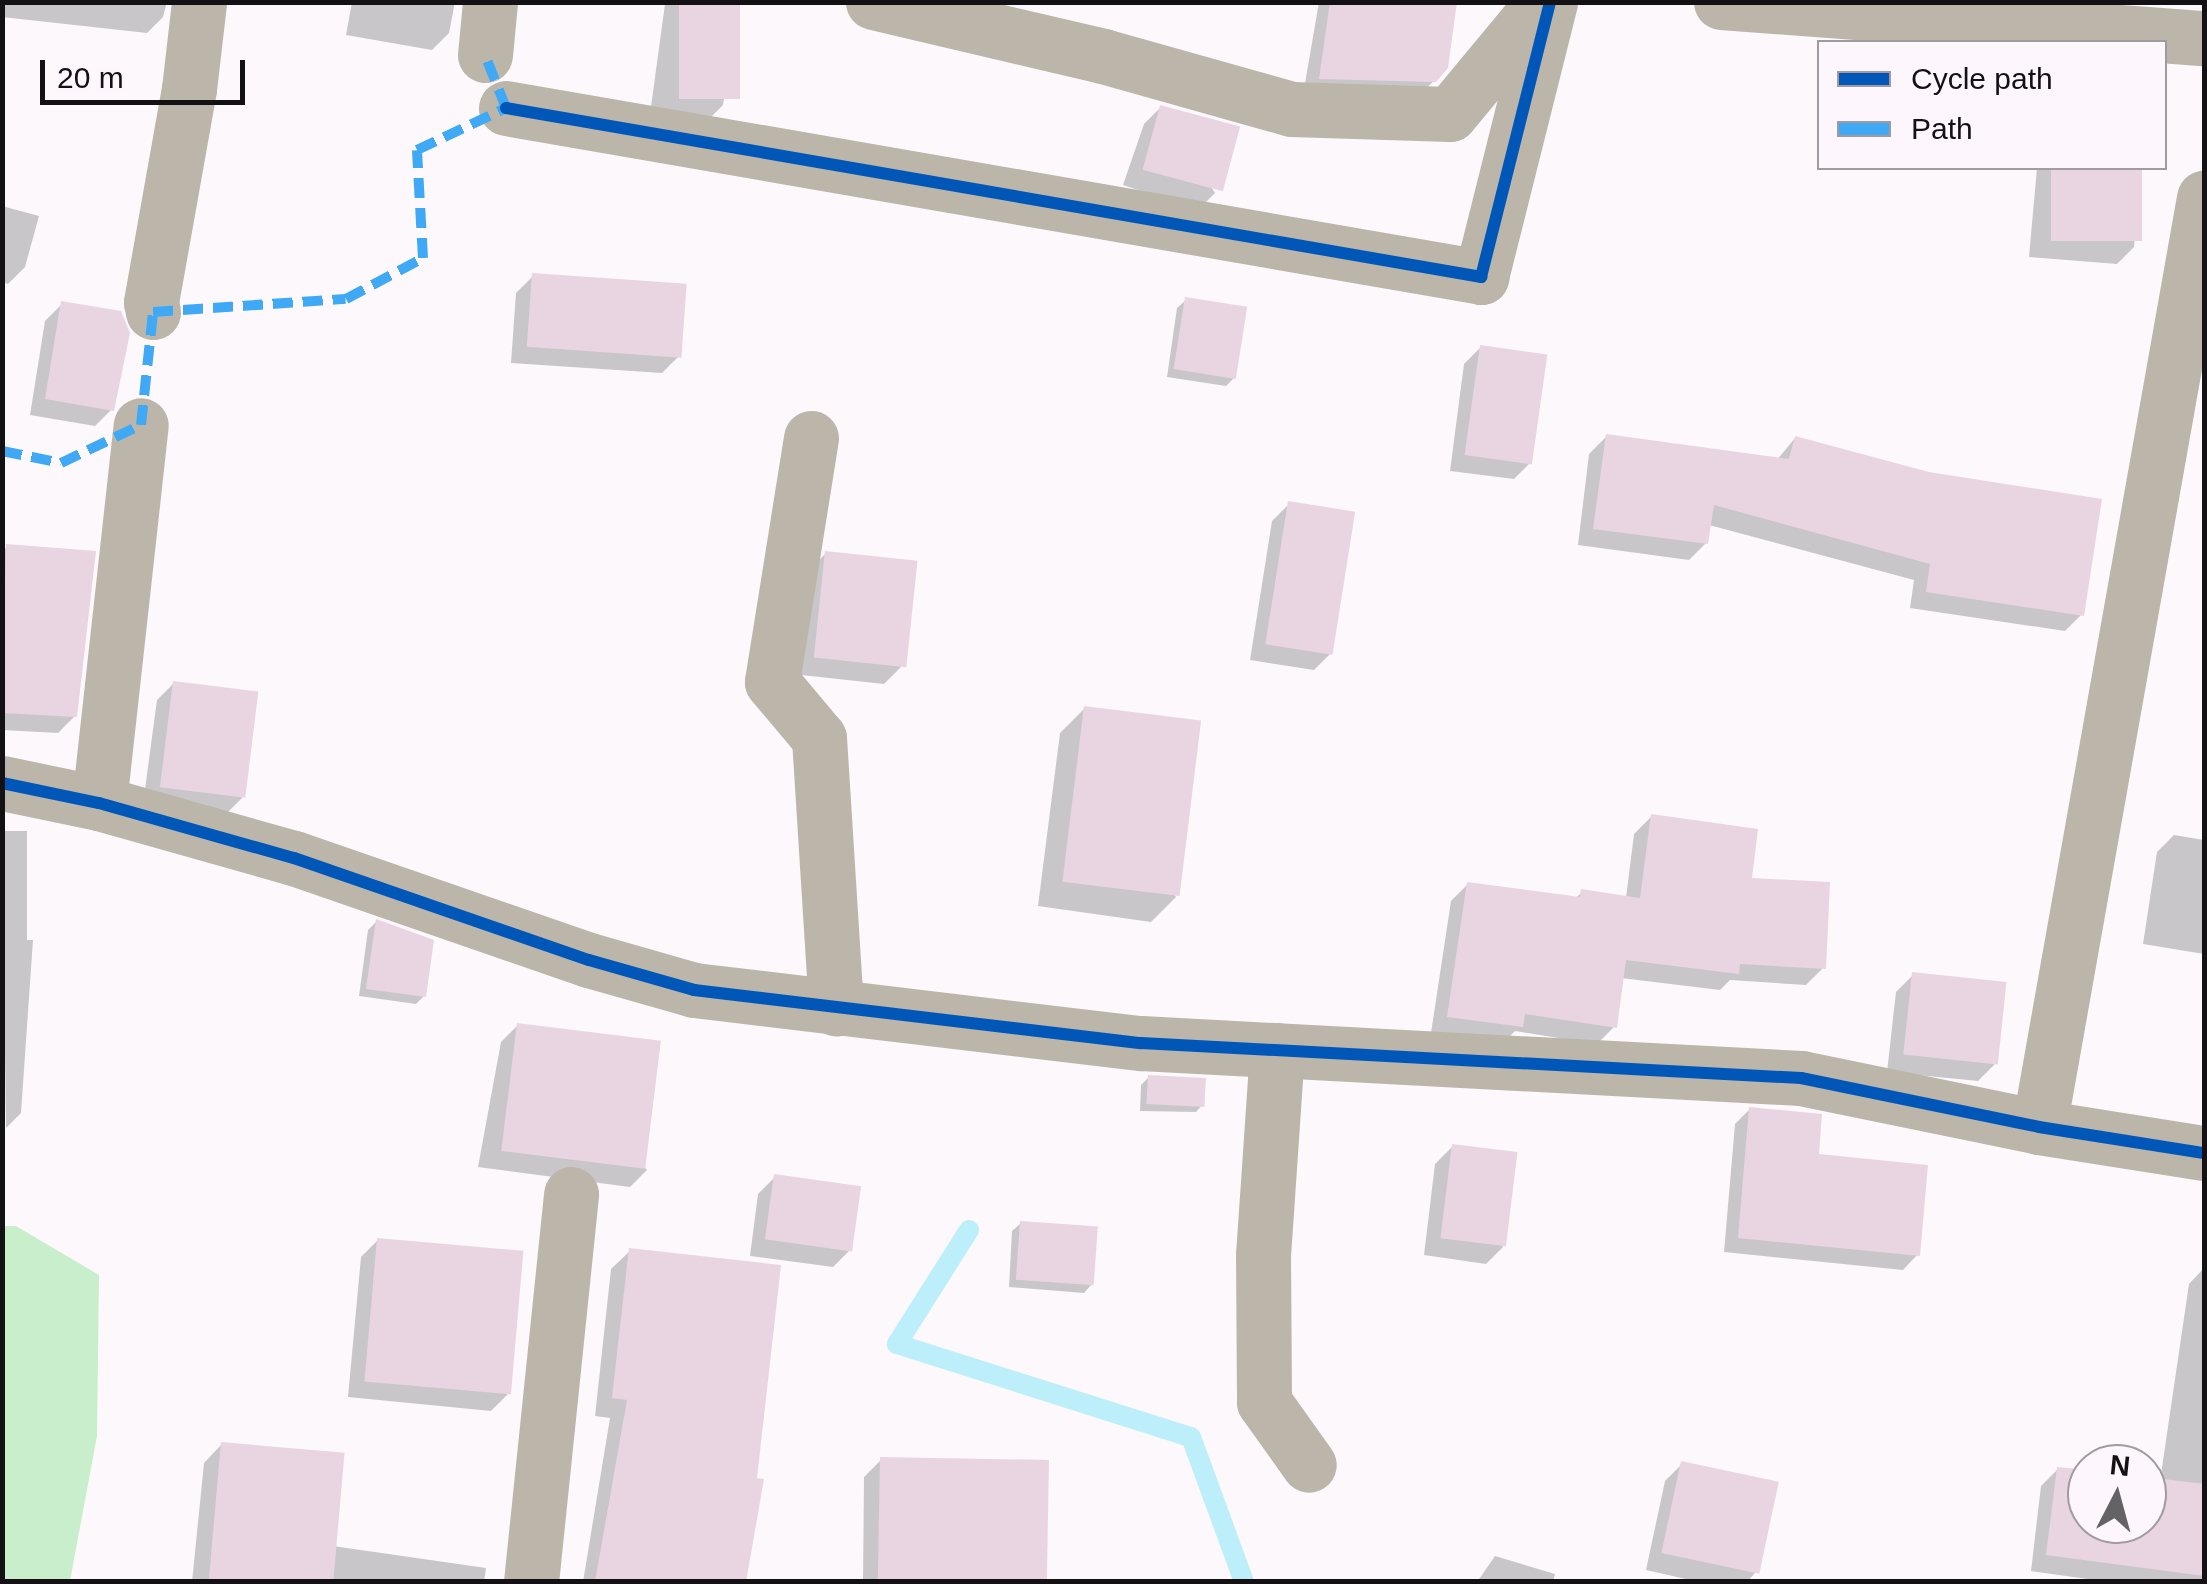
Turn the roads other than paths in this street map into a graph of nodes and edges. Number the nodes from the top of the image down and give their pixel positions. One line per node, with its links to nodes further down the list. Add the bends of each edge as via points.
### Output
1 (199, 2): 8 (street)
2 (873, 2): 3 (street, via 1104,56 1290,109 1450,114)
3 (1547, 2): 6 (street, via 1482,277)
4 (1721, 2): 5 (street)
5 (2204, 38)
6 (506, 108)
7 (2204, 198): 15 (street)
8 (153, 312)
9 (141, 425): 12 (street)
10 (810, 438): 13 (street, via 772,682 819,738)
11 (2, 782): 12 (street)
12 (99, 803): 13 (street, via 294,858 694,990)
13 (836, 1008): 14 (street, via 1142,1043)
14 (1277, 1050): 15 (street, via 1801,1078); 18 (street, via 1263,1254 1264,1402)
15 (2039, 1127): 16 (street)
16 (2204, 1153)
17 (571, 1194): 19 (street)
18 (1309, 1464)
19 (531, 1582)

